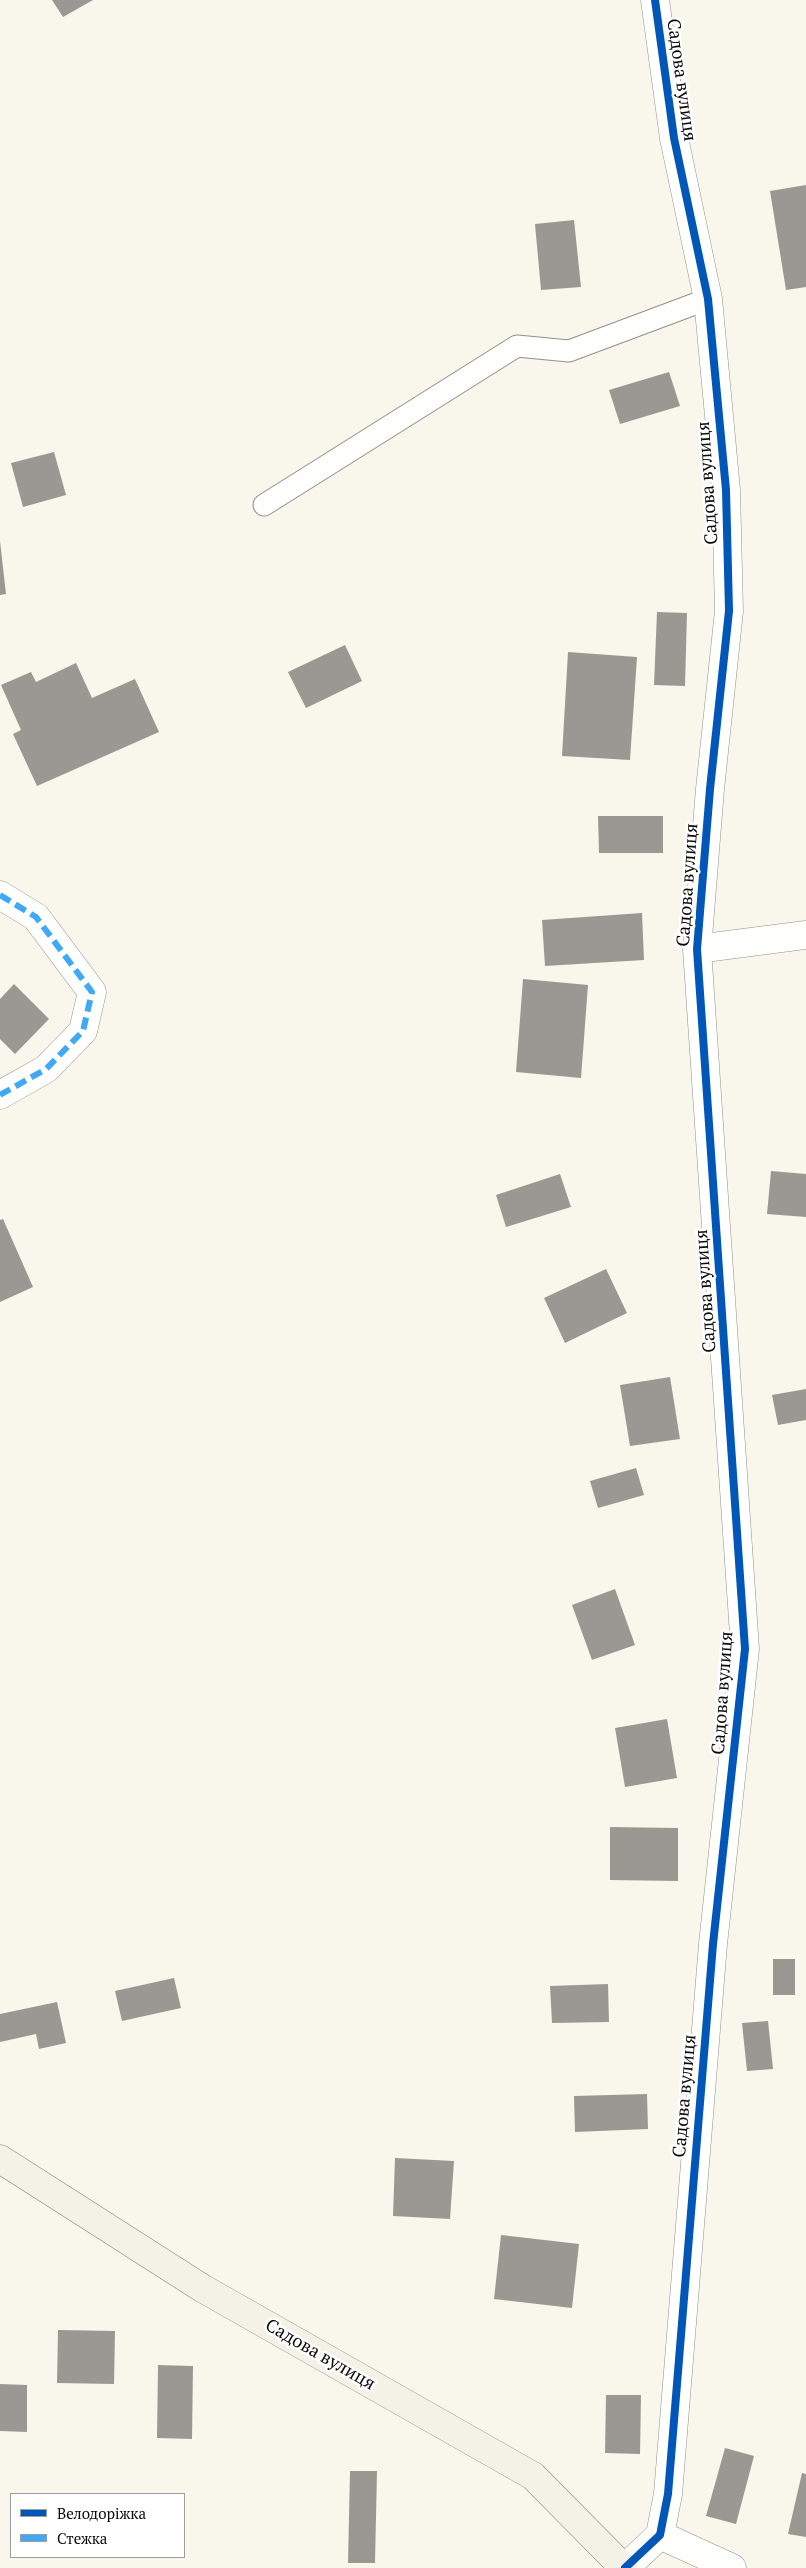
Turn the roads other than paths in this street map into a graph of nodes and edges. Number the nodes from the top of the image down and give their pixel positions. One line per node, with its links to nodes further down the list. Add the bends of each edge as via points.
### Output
1 (655, 0): 2 (street, Садова вулиця, via 674,138)
2 (708, 299): 3 (lane, via 569,351 517,346); 6 (street, Садова вулиця, via 726,490 729,611 710,789)
3 (264, 505)
4 (0, 895): 7 (street, via 36,917 92,992 83,1031 46,1069)
5 (806, 935): 6 (street)
6 (698, 949): 9 (street, Садова вулиця, via 745,1649 713,1944 668,2494)
7 (0, 1095)
8 (0, 2159): 10 (street, Садова вулиця, via 202,2288 533,2476)
9 (660, 2535): 10 (street, Садова вулиця); 11 (street)
10 (625, 2568)
11 (732, 2568)

